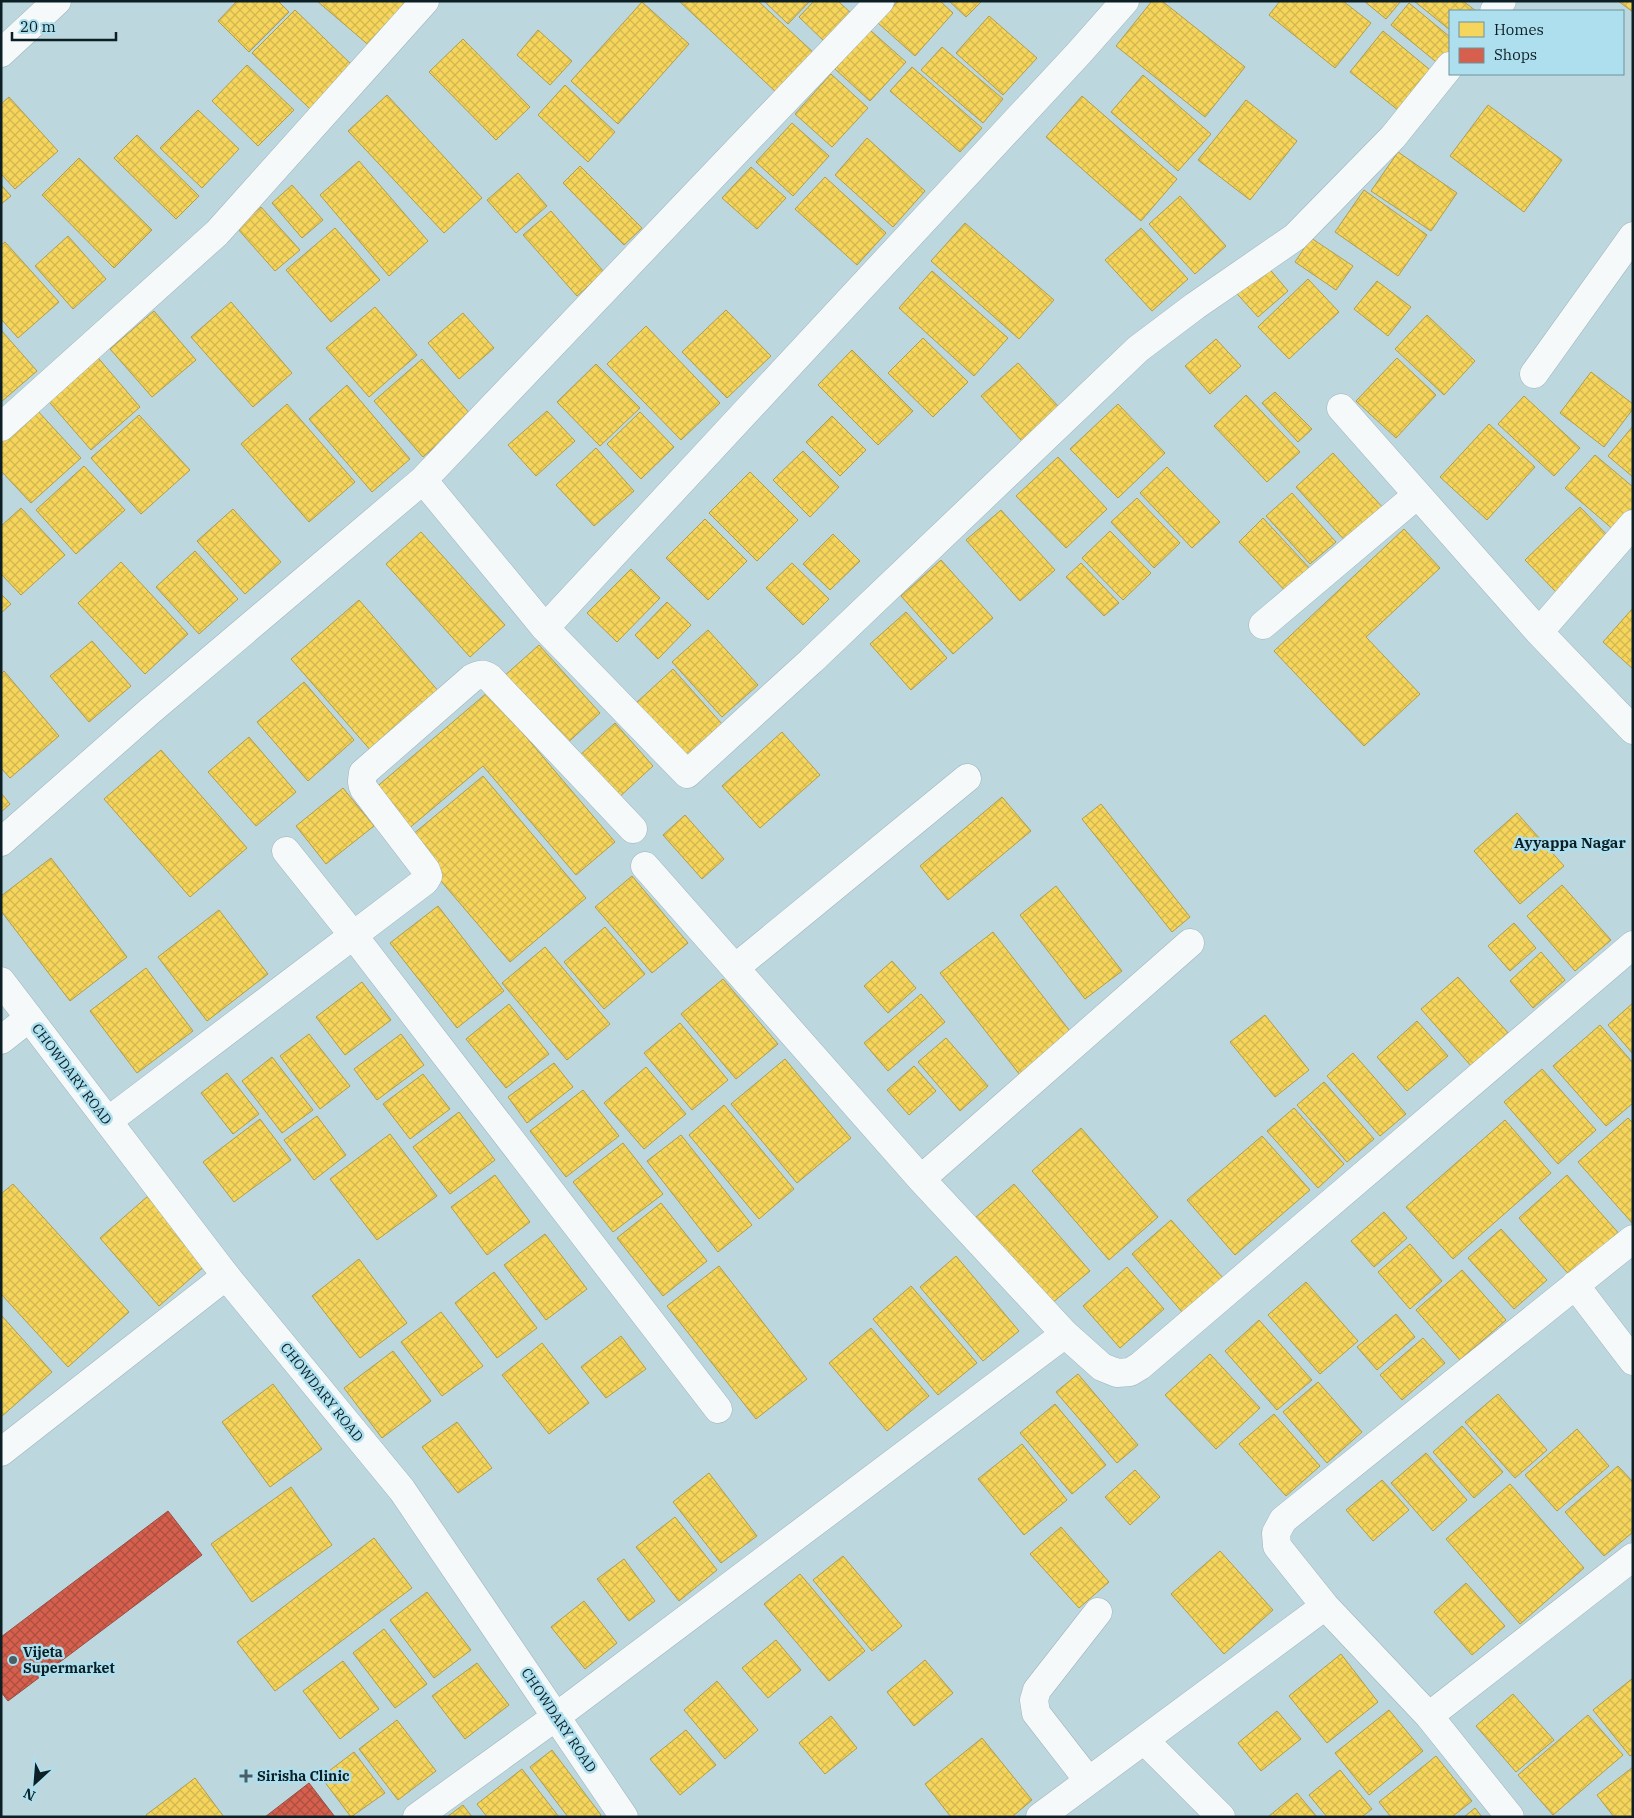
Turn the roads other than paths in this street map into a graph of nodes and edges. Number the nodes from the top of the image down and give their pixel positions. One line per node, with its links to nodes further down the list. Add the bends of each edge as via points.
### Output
1 (57, 1): 5 (street)
2 (425, 1): 10 (street, via 217,232)
3 (880, 1): 11 (street)
4 (1125, 1): 15 (street)
5 (1, 52)
6 (1449, 67): 15 (street, via 1393,137 1295,237 1138,349 811,661 687,774)
7 (1633, 236): 8 (street)
8 (1534, 374)
9 (1341, 408): 12 (street)
10 (1, 427)
11 (423, 480): 15 (street); 20 (street, via 150,710)
12 (1417, 495): 14 (street); 16 (street)
13 (1633, 524): 16 (street)
14 (1263, 625)
15 (545, 628)
16 (1539, 632): 17 (street)
17 (1633, 730)
18 (967, 778): 26 (street)
19 (634, 829): 23 (street, via 490,678 478,674 363,773 361,784 364,789 428,876 417,888)
20 (1, 842)
21 (286, 851): 23 (street)
22 (645, 866): 26 (street)
23 (353, 935): 30 (street); 37 (street)
24 (1190, 943): 31 (street)
25 (1633, 945): 35 (street, via 1140,1366 1130,1372 1117,1373 1102,1367)
26 (735, 968): 31 (street)
27 (1, 981): 28 (street, CHOWDARY ROAD)
28 (30, 1018): 29 (street); 30 (street, CHOWDARY ROAD)
29 (1, 1040)
30 (108, 1121): 33 (street, CHOWDARY ROAD)
31 (920, 1179): 35 (street)
32 (1633, 1239): 34 (street)
33 (226, 1276): 38 (street); 42 (street, CHOWDARY ROAD, via 402,1490)
34 (1575, 1285): 36 (street); 40 (street, via 1283,1520 1276,1533 1277,1546)
35 (1065, 1334): 42 (street)
36 (1633, 1362)
37 (718, 1409)
38 (1, 1452)
39 (1633, 1557): 43 (street)
40 (1325, 1606): 43 (street); 44 (street)
41 (1098, 1612): 45 (street, via 1037,1690 1034,1700 1036,1713)
42 (557, 1716): 46 (street, CHOWDARY ROAD); 47 (street)
43 (1429, 1716): 50 (street)
44 (1144, 1740): 45 (street); 49 (street)
45 (1088, 1780): 48 (street)
46 (618, 1815)
47 (417, 1817)
48 (1040, 1817)
49 (1221, 1817)
50 (1510, 1817)

